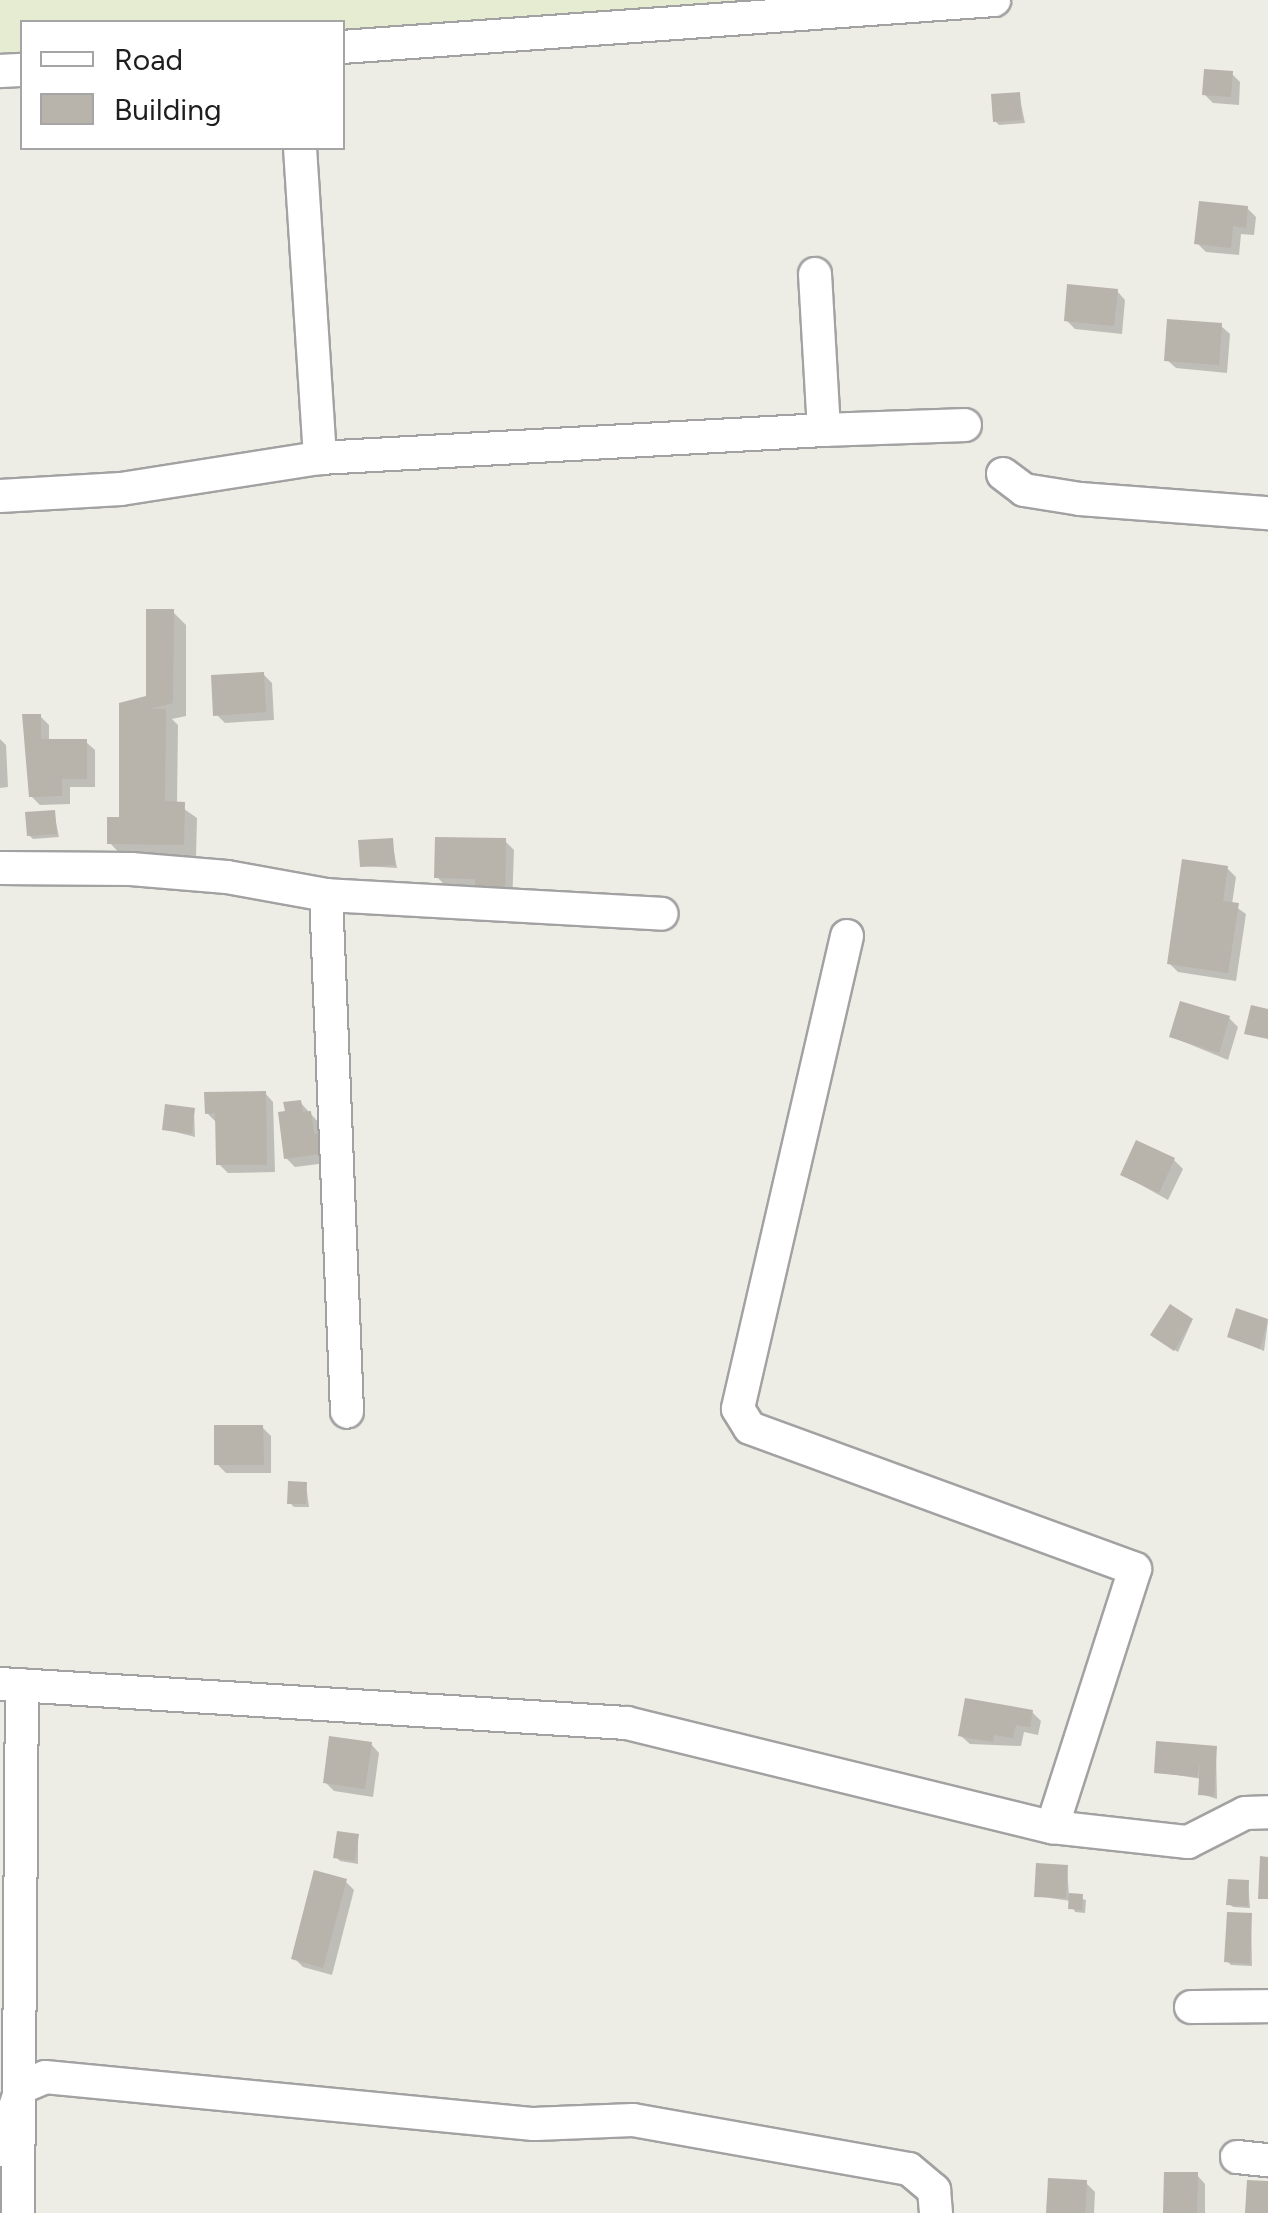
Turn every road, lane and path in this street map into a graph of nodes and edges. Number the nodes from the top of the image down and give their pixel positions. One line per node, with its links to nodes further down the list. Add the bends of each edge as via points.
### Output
1 (994, 0): 2 (street)
2 (345, 47)
3 (300, 150): 7 (street)
4 (815, 274): 6 (street)
5 (964, 426): 6 (street)
6 (824, 430): 7 (street)
7 (320, 458): 9 (street, via 122,489)
8 (1003, 474): 10 (street, via 1024,490 1080,499)
9 (0, 496)
10 (1268, 513)
11 (0, 868): 12 (street, via 227,877)
12 (326, 895): 13 (street); 15 (street)
13 (662, 914)
14 (847, 936): 18 (street, via 738,1386 738,1410 750,1428 1135,1569)
15 (347, 1412)
16 (11, 1684): 18 (street, via 627,1723); 21 (street)
17 (1268, 1812): 18 (street, via 1245,1813 1188,1842)
18 (1052, 1827)
19 (1268, 2006): 20 (street)
20 (1191, 2007)
21 (22, 2087): 22 (street); 23 (street); 24 (street, via 46,2077 534,2124 633,2120 909,2169 934,2190)
22 (0, 2150)
23 (18, 2213)
24 (936, 2213)

